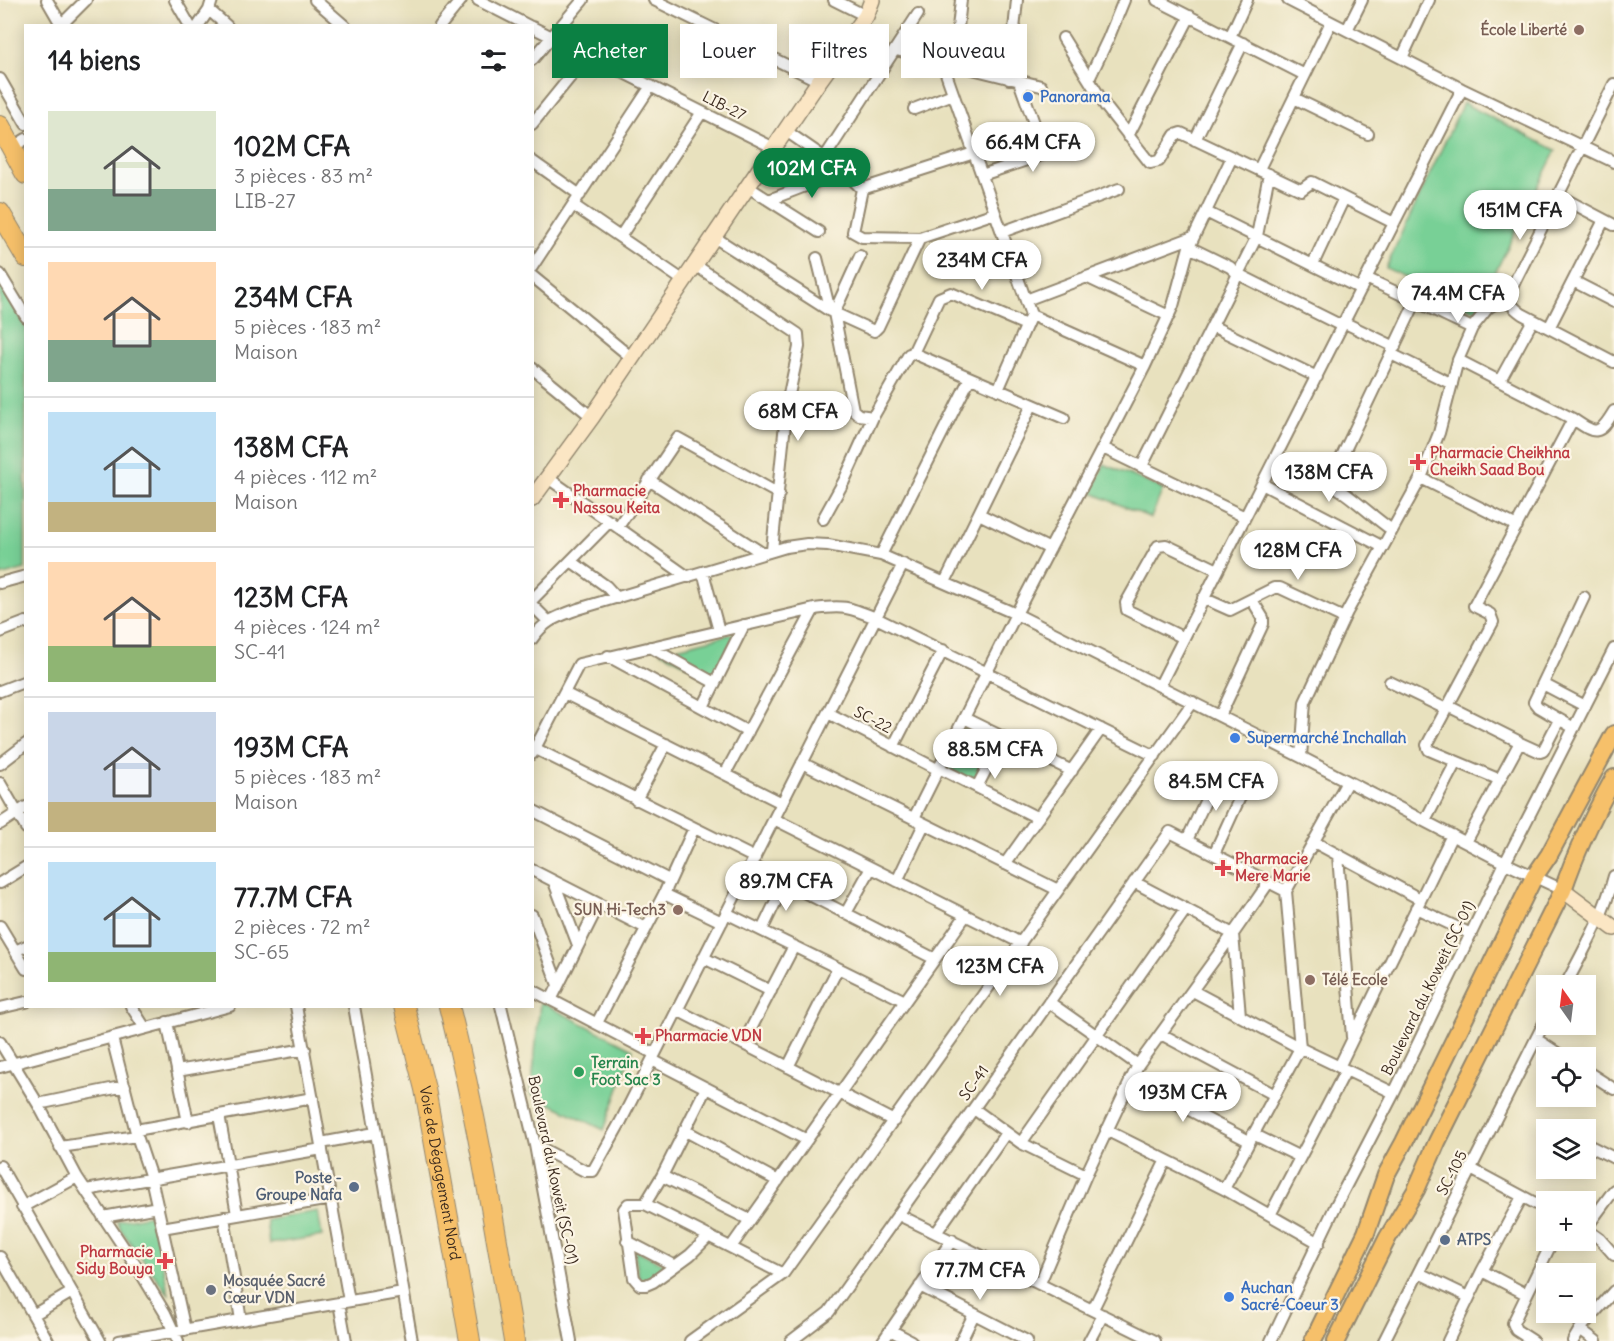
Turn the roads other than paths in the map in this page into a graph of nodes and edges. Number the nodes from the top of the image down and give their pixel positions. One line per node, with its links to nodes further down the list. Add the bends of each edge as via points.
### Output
1 (47, 0): 24 (street)
2 (86, 0): 25 (street)
3 (175, 0): 26 (street)
4 (461, 0): 30 (street)
5 (478, 0): 31 (street, LIB-27)
6 (583, 0): 32 (street)
7 (654, 0): 52 (street)
8 (834, 0): 21 (street)
9 (872, 0): 21 (street)
10 (962, 0): 33 (street)
11 (1017, 0): 51 (street)
12 (1124, 0): 49 (street)
13 (1157, 0): 22 (street)
14 (1247, 0): 37 (street)
15 (1362, 0): 35 (street)
16 (1429, 0): 43 (street)
17 (319, 1): 29 (street)
18 (1291, 1): 23 (street)
19 (211, 5): 27 (street); 28 (street)
20 (918, 14): 40 (street)
21 (866, 16): 52 (street)
22 (1190, 16): 37 (street); 67 (street)
23 (1331, 22): 35 (street); 44 (street)
24 (61, 24)
25 (63, 24)
26 (189, 24)
27 (199, 24)
28 (225, 24)
29 (343, 24)
30 (442, 24)
31 (527, 24)
32 (563, 24)
33 (959, 24)
34 (534, 28): 36 (street, LIB-27)
35 (1347, 30): 43 (street)
36 (552, 37): 42 (street)
37 (1230, 37): 39 (street)
38 (1063, 38): 49 (street)
39 (1243, 43): 44 (street); 68 (street)
40 (896, 50): 41 (street); 75 (street)
41 (901, 51)
42 (534, 58)
43 (1402, 58): 56 (street)
44 (1305, 75): 58 (street)
45 (569, 78): 63 (street)
46 (635, 78): 54 (street, LIB-27)
47 (948, 78): 57 (street)
48 (1006, 78): 51 (street)
49 (1089, 78): 67 (street)
50 (0, 79): 62 (street)
51 (1014, 80): 55 (street); 74 (street)
52 (819, 81): 65 (street)
53 (1614, 84): 71 (street)
54 (651, 86): 60 (street, LIB-27); 86 (street)
55 (1041, 87)
56 (1462, 89): 71 (street); 95 (street)
57 (953, 94): 59 (street); 73 (street)
58 (1294, 98): 66 (street); 81 (street)
59 (914, 109)
60 (702, 112): 72 (street, LIB-27); 101 (street)
61 (0, 119): 70 (highway)
62 (24, 121)
63 (534, 122)
64 (0, 126): 79 (highway)
65 (786, 131): 72 (street); 75 (street)
66 (1368, 134)
67 (1128, 136): 68 (street, via 1150,163 1159,161 1178,133)
68 (1195, 140): 76 (street)
69 (1074, 144): 74 (street)
70 (23, 147)
71 (1583, 147): 78 (street); 87 (street)
72 (774, 148): 83 (street)
73 (974, 153): 82 (street); 84 (street)
74 (1045, 154): 82 (street)
75 (825, 157): 80 (street)
76 (1232, 157): 81 (street); 92 (street)
77 (534, 162): 86 (street)
78 (1614, 162)
79 (24, 170)
80 (844, 171): 84 (street); 90 (street)
81 (1264, 172): 88 (street, via 1301,190 1312,182); 100 (street)
82 (982, 176): 94 (street)
83 (748, 187): 90 (street); 102 (street)
84 (862, 189): 103 (street, via 853,232 862,237)
85 (1119, 189): 99 (street)
86 (580, 195): 91 (street)
87 (1559, 196): 96 (street); 119 (street)
88 (1344, 198): 95 (street); 109 (street)
89 (0, 199): 97 (highway)
90 (769, 200): 98 (street)
91 (573, 205): 101 (street); 108 (street)
92 (1206, 212): 100 (street); 104 (street)
93 (0, 213): 105 (highway)
94 (995, 213): 99 (street); 103 (street)
95 (1394, 223): 115 (street)
96 (1609, 223): 117 (street)
97 (24, 231)
98 (819, 232)
99 (1002, 232): 120 (street)
100 (1257, 236): 109 (street); 112 (street)
101 (620, 237): 116 (street)
102 (714, 237): 110 (street); 123 (street)
103 (920, 238): 123 (street, via 877,329 872,331)
104 (1191, 242): 112 (street); 113 (street); 125 (street)
105 (24, 254)
106 (860, 256): 123 (street)
107 (817, 258): 123 (street)
108 (534, 264)
109 (1313, 264): 118 (street)
110 (695, 265): 116 (street); 156 (street, via 798,334)
111 (0, 274): 124 (street)
112 (1238, 274): 128 (street); 129 (street)
113 (1086, 277): 120 (street); 125 (street)
114 (534, 278): 134 (street)
115 (1366, 278): 118 (street); 121 (street)
116 (684, 281): 134 (street)
117 (1573, 281): 122 (street); 131 (street)
118 (1361, 289): 128 (street)
119 (1508, 294): 127 (street, via 1514,309); 130 (street, via 1488,308)
120 (1026, 300): 126 (street)
121 (1416, 301): 130 (street); 132 (street)
122 (1614, 302)
123 (832, 312): 147 (street, via 853,410)
124 (24, 314)
125 (1168, 316): 137 (street)
126 (1028, 320): 133 (street, via 945,294 939,298); 137 (street); 143 (street)
127 (1533, 320): 131 (street); 141 (street)
128 (1343, 324): 132 (street); 139 (street)
129 (1212, 326): 139 (street); 151 (street)
130 (1472, 328): 135 (street)
131 (1549, 328): 136 (street)
132 (1393, 351): 142 (street); 163 (street, via 1333,475 1336,487)
133 (913, 353): 140 (street); 147 (street)
134 (632, 358): 146 (street)
135 (1458, 360): 141 (street); 142 (street)
136 (1614, 362)
137 (1145, 366): 150 (street)
138 (534, 370): 146 (street)
139 (1317, 377): 155 (street)
140 (970, 378): 143 (street); 167 (street)
141 (1500, 380): 149 (street)
142 (1452, 384): 153 (street, via 1439,433)
143 (998, 390): 144 (street)
144 (1032, 405): 148 (street); 158 (street)
145 (1614, 411): 149 (street, via 1599,431 1592,431)
146 (592, 417): 152 (street)
147 (873, 417): 160 (street)
148 (1064, 418)
149 (1573, 418): 162 (street)
150 (1103, 448): 151 (street); 165 (street)
151 (1142, 466): 159 (street)
152 (548, 478): 157 (street); 161 (street)
153 (1421, 478): 162 (street); 163 (street)
154 (650, 480): 156 (street, via 678,438); 161 (street); 166 (street)
155 (1262, 484): 159 (street); 164 (street)
156 (779, 494): 166 (street)
157 (534, 496)
158 (979, 514): 165 (street); 174 (street)
159 (1245, 517): 170 (street)
160 (822, 519)
161 (614, 524): 168 (street); 173 (street)
162 (1517, 526): 208 (street, via 1474,606 1490,614 1493,622)
163 (1392, 530): 164 (street)
164 (1383, 547): 185 (street)
165 (1050, 549): 183 (street)
166 (767, 552): 167 (street, via 807,544); 171 (street)
167 (881, 555): 169 (street)
168 (571, 561): 177 (street); 178 (street)
169 (903, 564): 174 (street); 184 (street)
170 (1218, 570): 179 (street); 192 (street, via 1166,545 1158,546 1126,603 1126,610)
171 (703, 572): 173 (street); 189 (street)
172 (24, 577): 175 (street)
173 (688, 577): 178 (street)
174 (945, 582): 183 (street)
175 (0, 583)
176 (1584, 597): 201 (street)
177 (534, 598)
178 (617, 598): 186 (street)
179 (1203, 598): 180 (street, via 1227,610); 192 (street)
180 (1252, 600): 185 (street, via 1280,588); 210 (street, via 1263,624)
181 (534, 607): 186 (street)
182 (814, 609): 184 (street, via 848,607); 188 (street); 215 (street)
183 (1016, 614): 197 (street); 202 (street)
184 (876, 618): 195 (street); 209 (street)
185 (1344, 618): 225 (street, via 1305,702)
186 (548, 621): 191 (street)
187 (24, 623): 190 (street)
188 (744, 625): 189 (street); 200 (street)
189 (719, 631): 193 (street)
190 (0, 632)
191 (534, 636)
192 (1184, 639): 202 (street)
193 (650, 647): 196 (street); 200 (street)
194 (1614, 649): 206 (street, Boulevard du Koweit (SC-01))
195 (943, 650): 197 (street); 221 (street)
196 (608, 657): 204 (street, via 579,664); 207 (street)
197 (987, 672): 211 (street); 214 (street)
198 (24, 682): 203 (street)
199 (1390, 682): 208 (street)
200 (715, 683): 207 (street)
201 (1543, 684): 206 (street); 212 (street, via 1534,704)
202 (1160, 685): 205 (street)
203 (0, 691)
204 (564, 693): 219 (street); 222 (street)
205 (1193, 702): 210 (street); 224 (street)
206 (1585, 706): 213 (street, Boulevard du Koweit (SC-01))
207 (703, 707): 215 (street)
208 (1447, 708): 218 (street); 226 (street, via 1427,748)
209 (828, 713): 221 (street, SC-22); 227 (street)
210 (1220, 716): 225 (street)
211 (964, 718): 217 (street); 229 (street)
212 (1559, 720): 213 (street); 218 (street, via 1543,751)
213 (1574, 728): 255 (street, Boulevard du Koweit (SC-01))
214 (1101, 729): 224 (street); 230 (street)
215 (748, 732): 231 (street)
216 (1614, 734): 261 (main road)
217 (1003, 737): 230 (street); 236 (street)
218 (1518, 742): 233 (street)
219 (666, 744): 231 (street); 237 (street)
220 (24, 746): 228 (street)
221 (893, 747): 229 (street, SC-22)
222 (534, 748)
223 (534, 750): 237 (street)
224 (1155, 756): 269 (street)
225 (1301, 757): 234 (street)
226 (1455, 762): 233 (street); 244 (street)
227 (802, 763): 238 (street); 241 (street)
228 (0, 764)
229 (938, 769): 236 (street, SC-22); 241 (street)
230 (1072, 771): 242 (street)
231 (725, 774): 238 (street)
232 (1614, 778): 270 (main road)
233 (1498, 779): 251 (street)
234 (1347, 782): 244 (street); 250 (street)
235 (0, 783): 239 (street)
236 (977, 787): 242 (street, SC-22)
237 (636, 800): 247 (street)
238 (782, 802): 243 (street)
239 (21, 810): 245 (street)
240 (534, 811): 262 (street)
241 (914, 818): 246 (street)
242 (1038, 818): 256 (street)
243 (774, 819): 254 (street); 258 (street)
244 (1425, 821): 248 (street)
245 (0, 824)
246 (924, 824): 256 (street); 263 (street)
247 (694, 828): 254 (street); 262 (street)
248 (1452, 835): 251 (street); 274 (street)
249 (1187, 840): 252 (street); 252 (street, via 1219,772 1246,784); 266 (street, SC-41, via 1170,832)
250 (1314, 842): 253 (street); 271 (street)
251 (1466, 842): 255 (street)
252 (1214, 854): 267 (street)
253 (1338, 855): 274 (street); 323 (street)
254 (753, 861): 265 (street); 278 (street)
255 (1505, 863): 261 (street); 286 (street, Boulevard du Koweit (SC-01))
256 (1005, 864): 269 (street)
257 (24, 868): 268 (street)
258 (871, 868): 263 (street); 276 (street)
259 (534, 871): 264 (street)
260 (1614, 876): 279 (street)
261 (1534, 877): 270 (street); 440 (main road, via 1386,1174 1366,1233)
262 (669, 880): 272 (street)
263 (897, 881): 277 (street)
264 (554, 882): 273 (street); 288 (street)
265 (785, 882): 276 (street); 284 (street)
266 (1134, 882): 275 (street); 304 (street, SC-41)
267 (1269, 882): 271 (street); 285 (street)
268 (0, 883)
269 (1058, 890): 287 (street)
270 (1563, 890): 279 (street); 441 (main road, via 1416,1190)
271 (1286, 891): 327 (street)
272 (664, 894): 278 (street); 282 (street)
273 (599, 904): 282 (street); 288 (street)
274 (1418, 904): 286 (street); 323 (street)
275 (1186, 909): 285 (street); 319 (street)
276 (846, 913): 293 (street)
277 (966, 915): 287 (street); 293 (street)
278 (724, 918): 284 (street); 292 (street)
279 (1600, 918): 283 (street); 296 (street)
280 (534, 920): 297 (street)
281 (0, 926): 291 (street)
282 (646, 928): 316 (street)
283 (1614, 928)
284 (762, 930): 289 (street)
285 (1233, 934): 300 (street); 314 (street)
286 (1471, 934): 341 (street, Boulevard du Koweit (SC-01))
287 (1021, 943): 348 (street)
288 (578, 945): 297 (street)
289 (794, 946): 295 (street); 299 (street)
290 (24, 947): 291 (street)
291 (15, 951): 294 (street)
292 (704, 958): 299 (street); 313 (street)
293 (935, 959): 302 (street)
294 (24, 966)
295 (838, 968): 302 (street); 333 (street)
296 (1570, 975)
297 (558, 985): 301 (street)
298 (534, 991): 301 (street)
299 (771, 991): 325 (street)
300 (1193, 991): 314 (street); 318 (street)
301 (551, 1000): 316 (street)
302 (905, 1001): 342 (street)
303 (24, 1002): 305 (street)
304 (1049, 1002): 319 (street); 346 (street, SC-41)
305 (0, 1008)
306 (132, 1008): 317 (street)
307 (222, 1008): 315 (street)
308 (296, 1008): 328 (street)
309 (354, 1008): 353 (street)
310 (405, 1008): 427 (highway, Voie de Dégagement Nord, via 425,1089)
311 (450, 1008): 428 (highway, via 477,1125)
312 (501, 1008): 358 (street, Boulevard du Koweit (SC-01))
313 (677, 1010): 325 (street); 329 (street)
314 (1240, 1016): 327 (street)
315 (167, 1022): 317 (street); 335 (street)
316 (597, 1023): 329 (street)
317 (145, 1028): 321 (street)
318 (1161, 1034): 331 (street); 343 (street)
319 (1096, 1035): 331 (street); 357 (street)
320 (1538, 1035): 322 (street, SC-105)
321 (112, 1038): 330 (street); 338 (street)
322 (1536, 1039): 326 (street); 367 (street, SC-105)
323 (1352, 1040): 334 (street)
324 (0, 1042): 330 (street)
325 (743, 1044): 333 (street)
326 (1548, 1047)
327 (1300, 1048): 334 (street); 343 (street)
328 (305, 1049): 335 (street); 344 (street)
329 (653, 1057): 339 (street); 358 (street, via 593,1171 585,1171)
330 (13, 1064): 332 (street); 345 (street)
331 (1138, 1065): 337 (street)
332 (0, 1067)
333 (788, 1067): 342 (street)
334 (1342, 1068): 341 (street); 362 (street)
335 (177, 1071): 349 (street)
336 (1596, 1077): 340 (street)
337 (1130, 1079): 351 (street); 355 (street)
338 (125, 1086): 345 (street); 352 (street)
339 (706, 1088): 350 (street); 356 (street)
340 (1614, 1089)
341 (1394, 1093): 395 (street, Boulevard du Koweit (SC-01))
342 (840, 1094): 348 (street); 356 (street)
343 (1275, 1095): 355 (street)
344 (313, 1098): 347 (street); 359 (street)
345 (38, 1104): 360 (street)
346 (974, 1109): 354 (street); 383 (street, SC-41)
347 (219, 1115): 349 (street); 365 (street)
348 (894, 1121): 403 (street)
349 (188, 1122): 352 (street)
350 (684, 1130): 369 (street); 372 (street)
351 (1106, 1130): 364 (street); 368 (street)
352 (136, 1133): 360 (street); 371 (street)
353 (375, 1133): 359 (street); 408 (street)
354 (1006, 1133): 357 (street); 390 (street)
355 (1251, 1138): 362 (street); 373 (street)
356 (807, 1140): 372 (street)
357 (1021, 1143): 368 (street)
358 (535, 1145): 429 (street, Boulevard du Koweit (SC-01))
359 (321, 1146): 365 (street); 377 (street)
360 (60, 1147): 370 (street)
361 (1596, 1149): 363 (street)
362 (1300, 1157): 384 (street)
363 (1614, 1158)
364 (1166, 1160): 373 (street); 412 (street)
365 (228, 1164): 371 (street); 382 (street)
366 (0, 1166): 380 (street)
367 (1471, 1169): 376 (street); 402 (street, SC-105)
368 (1086, 1175): 404 (street)
369 (662, 1176): 378 (street); 388 (street)
370 (76, 1177): 374 (street); 380 (street)
371 (151, 1178): 374 (street); 381 (street)
372 (778, 1181): 388 (street)
373 (1224, 1189): 384 (street)
374 (86, 1190): 386 (street)
375 (1614, 1191): 385 (street)
376 (1522, 1197): 379 (street); 401 (street)
377 (330, 1199): 382 (street); 411 (street)
378 (645, 1204): 391 (street); 394 (street, via 628,1204 624,1209)
379 (1536, 1204)
380 (22, 1207): 407 (street)
381 (158, 1207): 386 (street); 389 (street)
382 (237, 1214): 387 (street)
383 (898, 1215): 390 (street); 419 (street, SC-41, via 829,1312)
384 (1270, 1215): 395 (street)
385 (1596, 1215)
386 (104, 1217): 421 (street, via 165,1313)
387 (224, 1217): 389 (street); 416 (street)
388 (750, 1220): 396 (street)
389 (162, 1228): 418 (street)
390 (936, 1233): 393 (street)
391 (709, 1236): 396 (street); 400 (street)
392 (1596, 1236): 398 (street)
393 (952, 1240): 404 (street); 405 (street)
394 (627, 1241): 400 (street); 400 (street, via 634,1278 640,1285 649,1284)
395 (1319, 1242): 439 (street, Boulevard du Koweit (SC-01))
396 (731, 1247): 403 (street)
397 (1548, 1251): 409 (street)
398 (1614, 1255)
399 (0, 1257): 414 (street)
400 (675, 1266)
401 (1482, 1271): 409 (street); 410 (street)
402 (1419, 1273): 410 (street); 442 (street, SC-105)
403 (783, 1274): 430 (street)
404 (1040, 1283): 412 (street)
405 (920, 1286): 413 (street); 420 (street)
406 (1614, 1291): 417 (street)
407 (72, 1292): 414 (street); 423 (street)
408 (403, 1292): 411 (street); 426 (street)
409 (1526, 1294): 444 (street, via 1513,1323 1516,1330)
410 (1469, 1297): 443 (street)
411 (344, 1302): 416 (street); 425 (street)
412 (1093, 1309): 415 (street)
413 (975, 1314): 435 (street); 436 (street)
414 (33, 1315): 422 (street)
415 (1103, 1315): 437 (street); 438 (street)
416 (241, 1320): 418 (street)
417 (1580, 1329): 445 (street); 446 (street)
418 (185, 1330): 421 (street)
419 (805, 1330): 431 (street, SC-41); 432 (street)
420 (890, 1330): 433 (street); 434 (street)
421 (175, 1336): 424 (street)
422 (48, 1341)
423 (100, 1341)
424 (119, 1341)
425 (346, 1341)
426 (412, 1341)
427 (470, 1341)
428 (514, 1341)
429 (571, 1341)
430 (690, 1341)
431 (791, 1341)
432 (813, 1341)
433 (883, 1341)
434 (911, 1341)
435 (961, 1341)
436 (1027, 1341)
437 (1089, 1341)
438 (1155, 1341)
439 (1271, 1341)
440 (1313, 1341)
441 (1336, 1341)
442 (1384, 1341)
443 (1448, 1341)
444 (1533, 1341)
445 (1573, 1341)
446 (1596, 1341)

